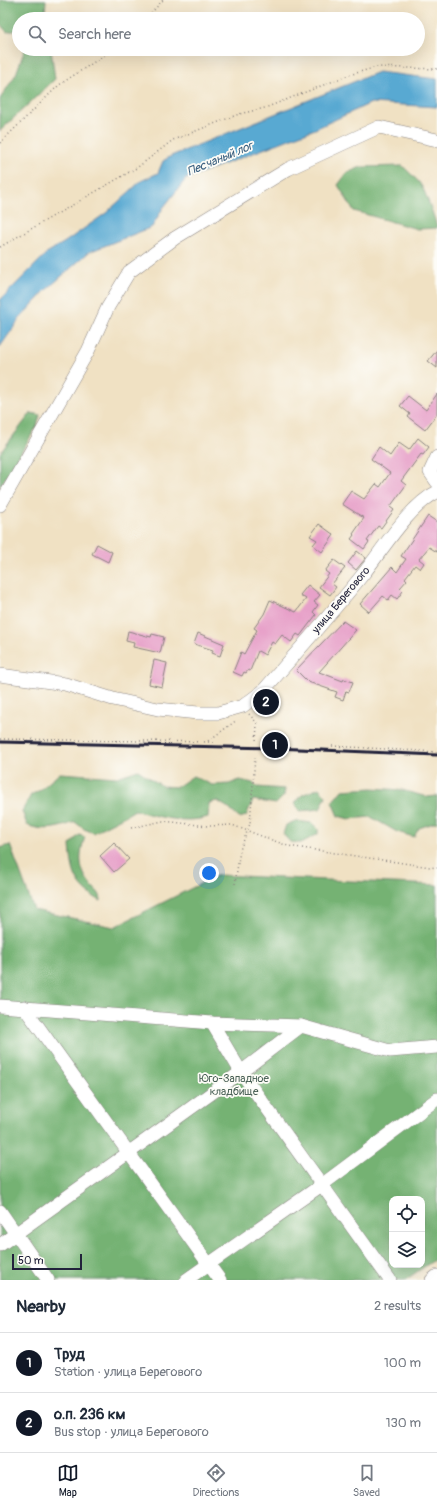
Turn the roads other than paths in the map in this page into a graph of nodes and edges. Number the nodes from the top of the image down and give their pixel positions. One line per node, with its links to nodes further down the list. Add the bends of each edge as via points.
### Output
1 (437, 140): 5 (street, via 380,127 288,169 174,238 130,272 108,307 88,351)
2 (437, 457): 3 (street, via 430,472)
3 (437, 482)
4 (437, 492): 6 (street, улица Берегового, via 429,496 403,523 364,574 243,711 198,713 158,709 112,699 65,684)
5 (0, 504)
6 (0, 675)
7 (0, 1006): 8 (street)
8 (24, 1007): 9 (street); 14 (street)
9 (212, 1023): 10 (street); 12 (street)
10 (301, 1026): 11 (street, via 390,1051); 12 (street)
11 (437, 1047)
12 (241, 1072): 14 (street); 15 (street)
13 (437, 1099): 15 (street)
14 (129, 1152): 17 (street); 19 (street)
15 (323, 1184): 19 (street); 24 (street)
16 (0, 1212): 17 (street)
17 (16, 1233): 18 (street); 21 (street)
18 (0, 1245)
19 (208, 1264): 22 (street); 23 (street)
20 (437, 1276): 25 (street)
21 (48, 1280)
22 (186, 1280)
23 (220, 1280)
24 (390, 1280)
25 (432, 1280)

